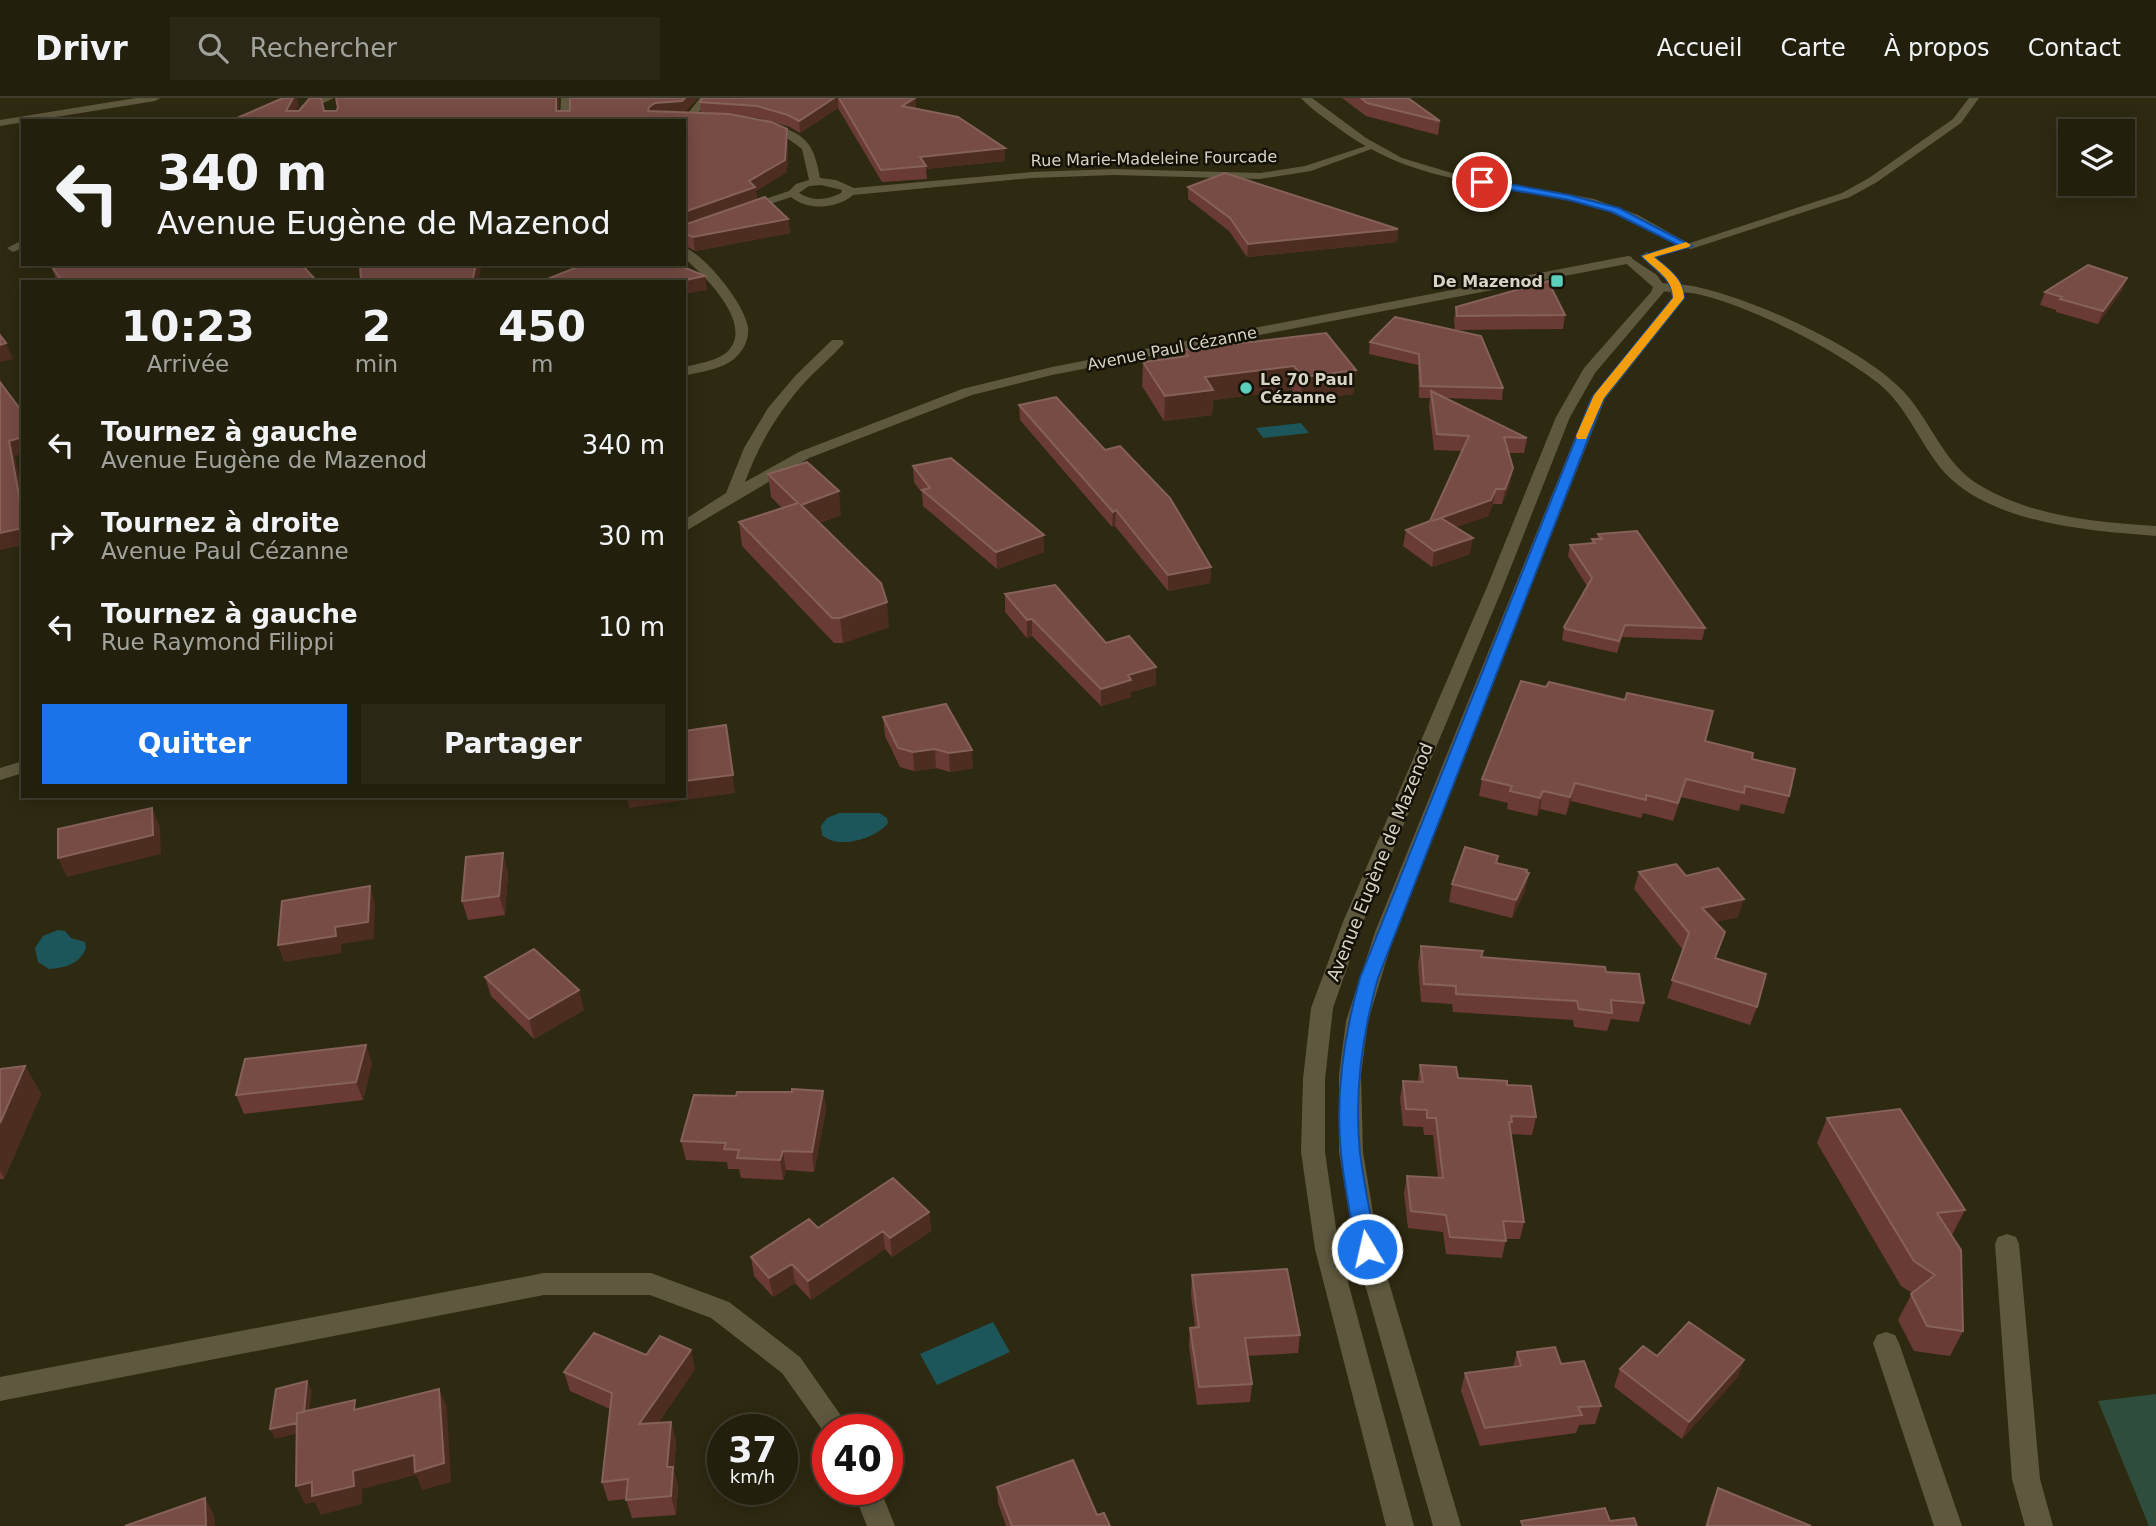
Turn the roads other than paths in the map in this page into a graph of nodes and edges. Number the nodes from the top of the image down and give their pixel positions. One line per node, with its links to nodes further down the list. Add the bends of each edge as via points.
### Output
1 (155, 98): 7 (street)
2 (566, 98): 9 (street)
3 (705, 98): 10 (street)
4 (1306, 98): 15 (street)
5 (1973, 98): 15 (street, via 1957,121 1846,195 1680,247 1616,210 1435,172)
6 (330, 101): 8 (street, via 306,107)
7 (25, 119)
8 (297, 119)
9 (565, 119)
10 (684, 119): 11 (street)
11 (703, 119)
12 (21, 120): 13 (street)
13 (0, 123)
14 (755, 124): 16 (street, via 802,142 810,153)
15 (1372, 147): 17 (street, Rue Marie-Madeleine Fourcade, via 1307,169 1260,176 1087,173)
16 (815, 182): 17 (street, Rue Marie-Madeleine Fourcade, via 839,183); 18 (street, via 802,185)
17 (849, 192): 18 (street, Rue Marie-Madeleine Fourcade, via 820,202)
18 (793, 194): 19 (street)
19 (736, 212)
20 (686, 253): 23 (street, via 720,284 740,325 740,343 730,355)
21 (1669, 287): 24 (street, Avenue Paul Cézanne, via 1673,279 1645,256 1052,371 967,393 804,455); 26 (street, via 1704,292 1738,304 1867,370 1897,394 1938,457 1976,490 2066,522); 35 (street, Avenue Eugène de Mazenod, via 1657,293 1589,371 1563,417 1322,1008 1314,1079 1313,1152 1327,1249); 36 (street, Avenue Eugène de Mazenod, via 1679,298 1598,398 1586,426 1385,932 1357,1021 1350,1075 1350,1152 1367,1249)
22 (837, 343): 24 (street, via 784,394 755,436)
23 (686, 371)
24 (733, 495): 25 (street, Avenue Paul Cézanne)
25 (686, 526)
26 (2156, 531)
27 (21, 768): 28 (street)
28 (0, 774)
29 (2007, 1244): 38 (street, via 2026,1479)
30 (1886, 1343): 37 (street)
31 (0, 1390): 32 (street, via 544,1284 651,1284 720,1310 791,1365)
32 (826, 1414)
33 (872, 1505): 34 (street)
34 (881, 1526)
35 (1400, 1526)
36 (1447, 1526)
37 (1948, 1526)
38 (2039, 1526)

